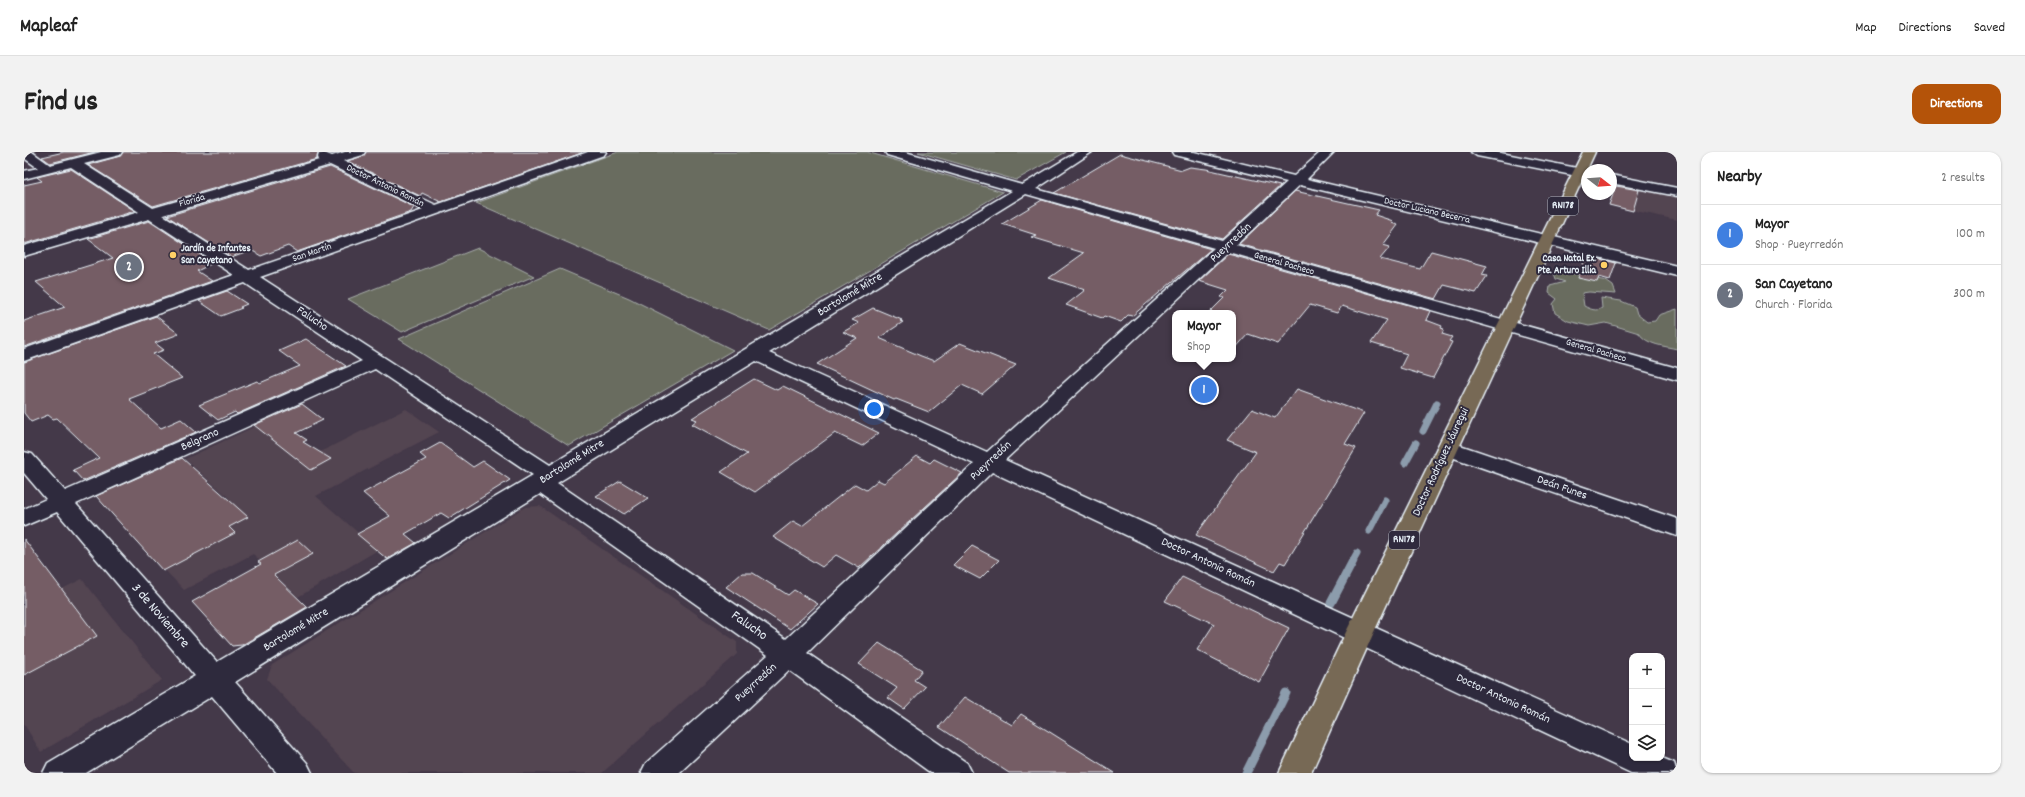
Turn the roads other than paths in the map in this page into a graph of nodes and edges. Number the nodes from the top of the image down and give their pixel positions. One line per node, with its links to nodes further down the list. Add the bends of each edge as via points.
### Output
1 (24, 152): 15 (street)
2 (116, 152): 13 (street)
3 (313, 152): 12 (street, Doctor Antonio Román)
4 (359, 152): 12 (street, Florida)
5 (600, 152): 23 (street, San Martín)
6 (891, 152): 21 (street, General Pacheco)
7 (1086, 152): 21 (street, Bartolomé Mitre)
8 (1178, 152): 19 (street, Doctor Luciano Becerra)
9 (1328, 152): 19 (street, Pueyrredón)
10 (1477, 152): 16 (street)
11 (1590, 152): 14 (main road, Doctor Rodríguez Jáuregui / RN178)
12 (331, 160): 23 (street, Doctor Antonio Román); 24 (street, Florida)
13 (74, 163): 15 (street); 24 (street, Falucho)
14 (1586, 164)
15 (48, 169): 17 (street)
16 (1581, 173)
17 (24, 175)
18 (1581, 177): 25 (main road, Doctor Rodríguez Jáuregui / RN178)
19 (1298, 180): 25 (street, Doctor Luciano Becerra); 26 (street, Pueyrredón)
20 (1617, 180): 22 (street)
21 (1023, 190): 26 (street, General Pacheco); 31 (street, Bartolomé Mitre)
22 (1677, 192)
23 (435, 210): 29 (street, San Martín)
24 (151, 213): 27 (street, Florida); 29 (street, Falucho)
25 (1546, 240): 28 (street, Doctor Luciano Becerra); 30 (main road, Doctor Rodríguez Jáuregui / RN178)
26 (1226, 247): 30 (street, General Pacheco); 37 (street, Pueyrredón)
27 (24, 251)
28 (1677, 271)
29 (248, 276): 32 (street, San Martín); 33 (street, Falucho)
30 (1506, 326): 34 (street, General Pacheco); 35 (main road, Doctor Rodríguez Jáuregui / RN178)
31 (754, 353): 37 (street, Doctor Antonio Román); 38 (street, Bartolomé Mitre)
32 (24, 354)
33 (375, 362): 38 (street, Falucho); 39 (street, Belgrano)
34 (1677, 374)
35 (1448, 448): 41 (street, Deán Funes); 42 (main road, Doctor Rodríguez Jáuregui / RN178)
36 (24, 459): 39 (street, 3 de Noviembre)
37 (988, 463): 42 (street, Doctor Antonio Román); 43 (street, Pueyrredón)
38 (544, 479): 43 (street, Falucho); 44 (street, Bartolomé Mitre)
39 (60, 502): 40 (street, Belgrano); 44 (street, 3 de Noviembre)
40 (24, 518)
41 (1677, 528)
42 (1360, 632): 49 (main road, Doctor Rodríguez Jáuregui / RN178); 50 (street, Doctor Antonio Román)
43 (788, 654): 47 (street, Pueyrredón); 48 (street, Falucho)
44 (215, 679): 45 (street, Bartolomé Mitre); 46 (street, 3 de Noviembre)
45 (59, 773)
46 (296, 773)
47 (657, 773)
48 (956, 773)
49 (1295, 773)
50 (1663, 773)

